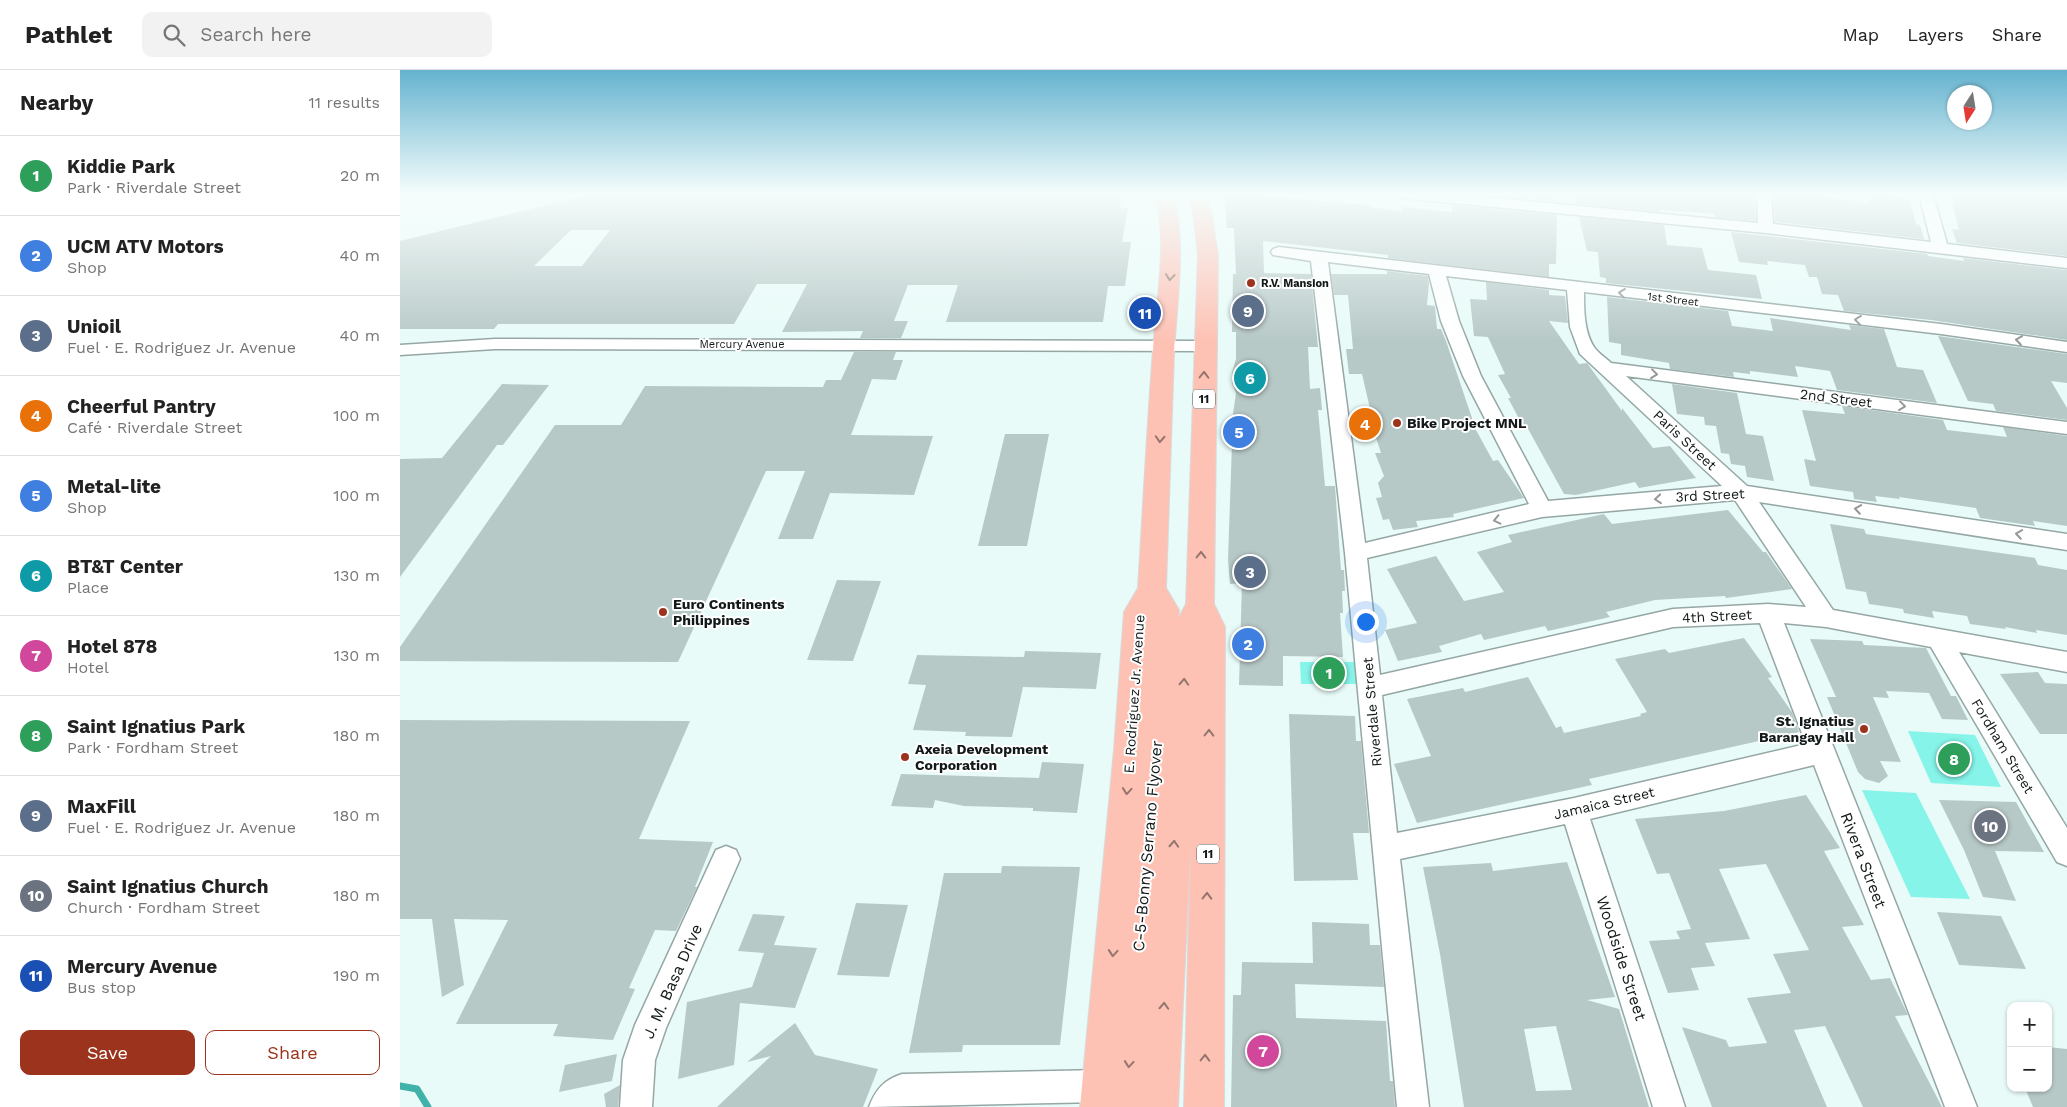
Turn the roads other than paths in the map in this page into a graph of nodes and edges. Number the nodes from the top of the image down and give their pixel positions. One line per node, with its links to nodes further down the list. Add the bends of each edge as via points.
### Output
1 (1171, 242): 11 (main road, E. Rodriguez Jr. Avenue, one-way to 11)
2 (1206, 242): 12 (main road, 11)
3 (1905, 242): 5 (street)
4 (1939, 242): 5 (street)
5 (1940, 246): 8 (street)
6 (1279, 252): 7 (street, 1st Street)
7 (1319, 257): 9 (street, 1st Street); 20 (street, Riverdale Street)
8 (2067, 263)
9 (1437, 272): 10 (street, 1st Street); 18 (street, via 1450,321 1472,376)
10 (1575, 287): 13 (street, 1st Street, one-way to 10, via 1941,329); 15 (street, Paris Street, via 1579,334 1586,350)
11 (1164, 346): 12 (street, Mercury Avenue); 14 (street, Mercury Avenue, via 495,344); 21 (main road, E. Rodriguez Jr. Avenue, one-way to 21)
12 (1205, 346): 24 (main road, 11, one-way to 12)
13 (2067, 347)
14 (400, 350)
15 (1606, 368): 16 (street, 2nd Street, one-way to 16); 17 (street, Paris Street)
16 (2067, 428)
17 (1741, 492): 18 (street, 3rd Street, one-way to 18); 19 (street, 3rd Street, one-way to 17); 23 (street, Paris Street)
18 (1542, 509): 20 (street, 3rd Street, one-way to 20)
19 (2067, 542)
20 (1356, 553): 27 (street, Riverdale Street)
21 (1152, 589): 24 (main road, C-5-Bonny Serrano Flyover / 11, via 1166,610); 33 (main road, E. Rodriguez Jr. Avenue, one-way to 33, via 1138,612)
22 (1768, 613): 23 (street, 4th Street); 27 (street, 4th Street, via 1673,618); 28 (street, Rivera Street)
23 (1826, 618): 25 (street, 4th Street)
24 (1184, 622): 33 (main road, C-5-Bonny Serrano Flyover / 11, one-way to 33); 36 (main road, C-5-Bonny Serrano Flyover / 11, one-way to 24); 37 (main road, 11, one-way to 24, via 1211,627)
25 (1939, 639): 26 (street, 4th Street); 31 (street, Fordham Street)
26 (2067, 662)
27 (1370, 688): 30 (street, Riverdale Street)
28 (1822, 752): 29 (street, Jamaica Street); 40 (street, Rivera Street)
29 (1574, 810): 30 (street, Jamaica Street); 39 (street, Woodside Street)
30 (1385, 849): 38 (street, Riverdale Street)
31 (2067, 853)
32 (726, 859): 34 (street, J. M. Basa Drive, via 650,1025 638,1060)
33 (1109, 1100): 35 (street, via 902,1090 896,1092)
34 (636, 1107)
35 (884, 1107)
36 (1158, 1107)
37 (1204, 1107)
38 (1413, 1107)
39 (1669, 1107)
40 (1961, 1107)

